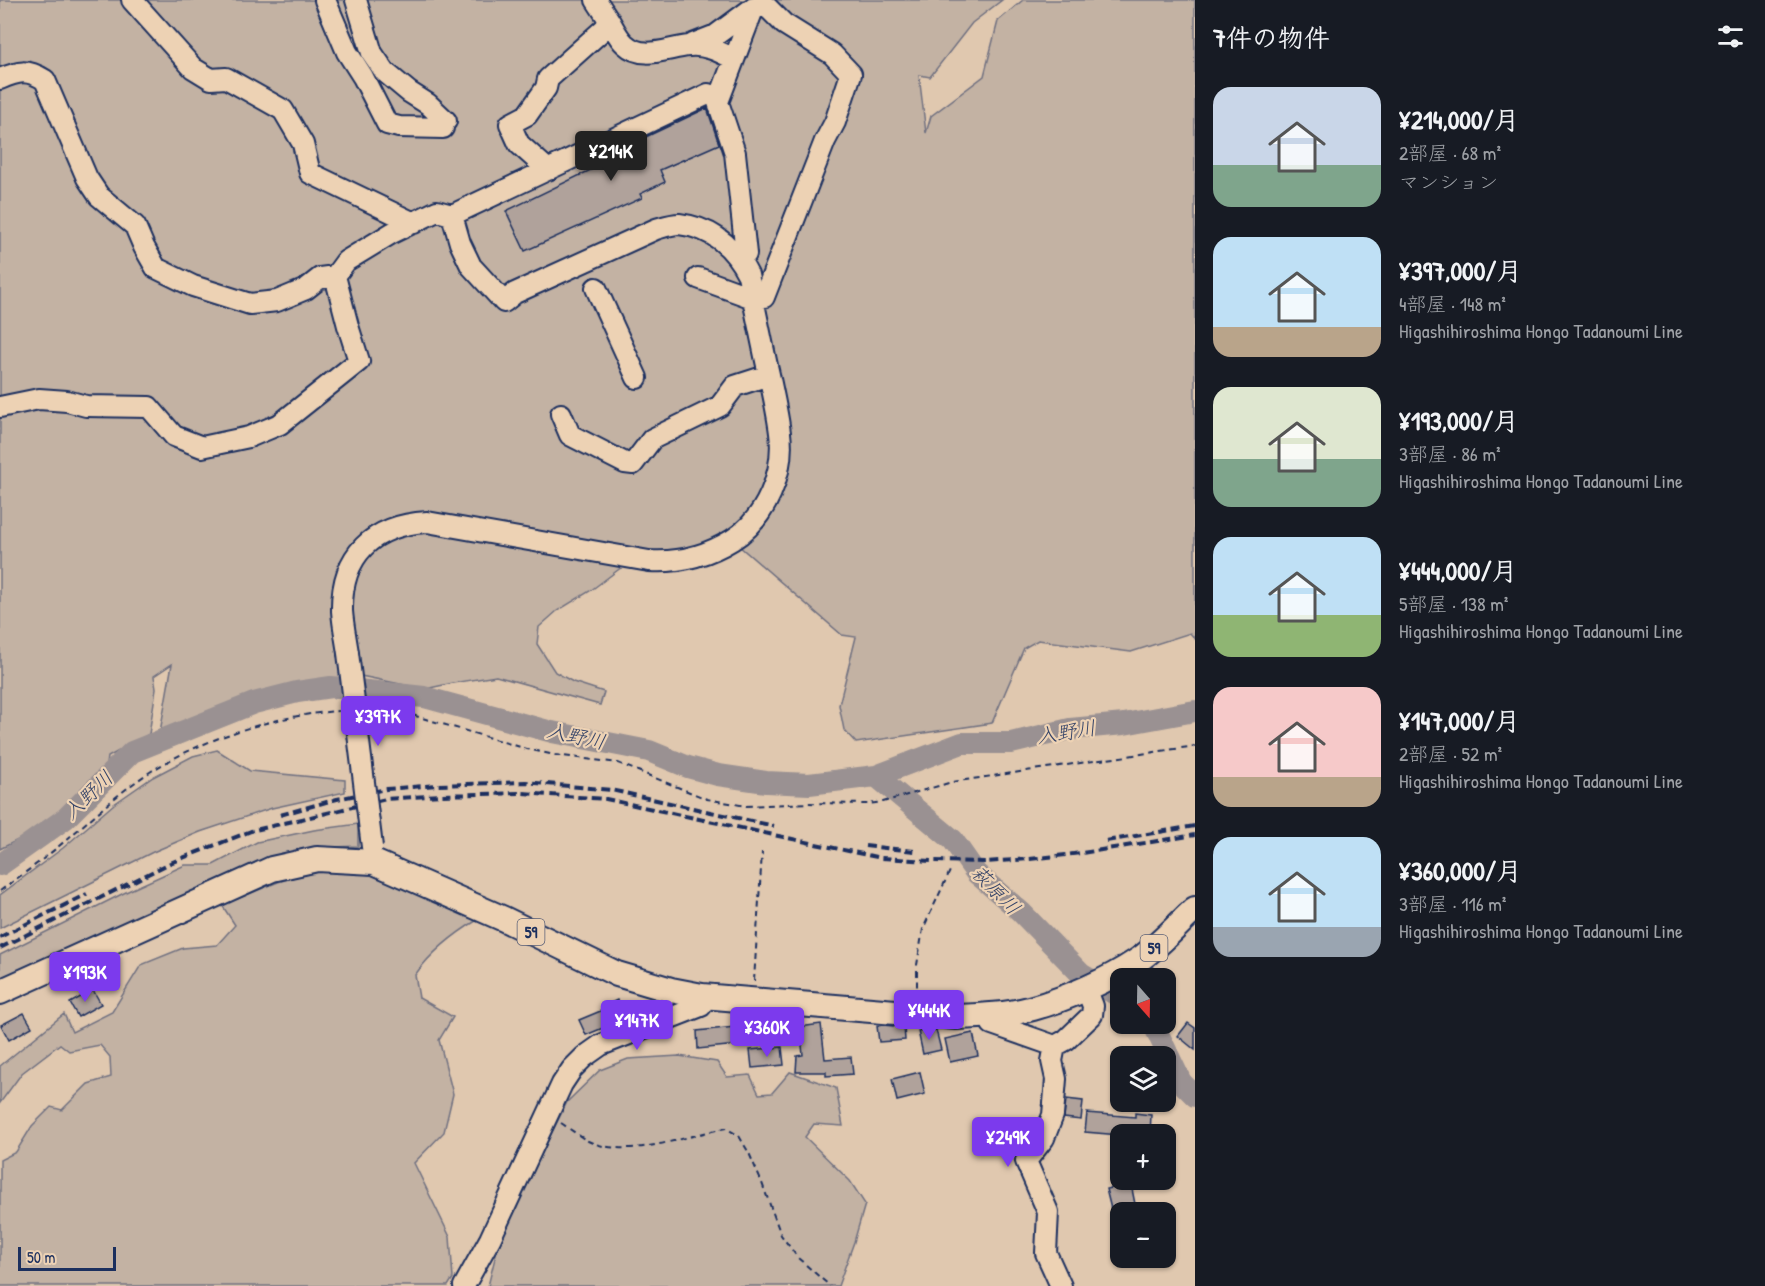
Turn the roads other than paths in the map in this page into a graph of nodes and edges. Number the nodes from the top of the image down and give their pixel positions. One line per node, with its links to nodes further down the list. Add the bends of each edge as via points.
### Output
1 (132, 0): 13 (street, via 193,68 211,79 226,78 283,110 303,144 310,173)
2 (325, 0): 3 (street, via 347,52 387,124 445,124 429,104 385,72 372,53)
3 (356, 0)
4 (596, 0): 6 (street)
5 (754, 7): 7 (street, via 716,35); 8 (street); 18 (street, via 767,7 784,24 832,54 851,74 836,122 764,297)
6 (609, 20): 7 (street, via 625,44 639,53); 11 (street, via 548,79 527,115 510,124 519,144)
7 (691, 45): 8 (street, via 712,48)
8 (734, 58): 10 (street)
9 (0, 79): 15 (street, via 32,72 45,80 87,178 99,196 135,226 156,268 193,286 250,304 277,301 306,289 320,278)
10 (720, 96): 11 (street, via 708,94); 14 (street, via 718,102 735,153 746,254)
11 (548, 170): 12 (street)
12 (452, 215): 13 (street, via 437,211); 14 (street, via 471,266 504,302 515,293 656,229 677,224 717,237)
13 (414, 222): 15 (street, via 346,261)
14 (740, 259): 18 (street)
15 (335, 276): 21 (street, via 359,361 280,424 249,437 202,447 174,436 148,407 86,406 39,399)
16 (698, 278): 18 (street)
17 (596, 288): 20 (street)
18 (753, 297): 19 (street)
19 (769, 375): 22 (street, via 735,386 720,406 652,439 633,464 570,435); 23 (street, bridge, via 780,434 773,488 766,504 740,535 708,553 668,562 638,559 427,522 396,527 364,545 352,564 342,611)
20 (637, 378)
21 (0, 407)
22 (561, 414)
23 (373, 854): 26 (main road, 59, via 316,859 272,869); 27 (main road, 59, via 617,974)
24 (1195, 909): 25 (main road, 59, via 1137,961)
25 (1096, 983): 28 (main road, 59, via 1033,1008); 29 (street, via 1092,1015)
26 (0, 992)
27 (702, 996): 28 (main road, 59, via 956,1017); 30 (street, via 701,1006 601,1045 572,1069)
28 (990, 1016): 29 (street, via 992,1024)
29 (1055, 1046): 31 (street, via 1053,1115 1044,1138 1026,1161 1048,1212 1046,1253)
30 (464, 1286)
31 (1061, 1286)

